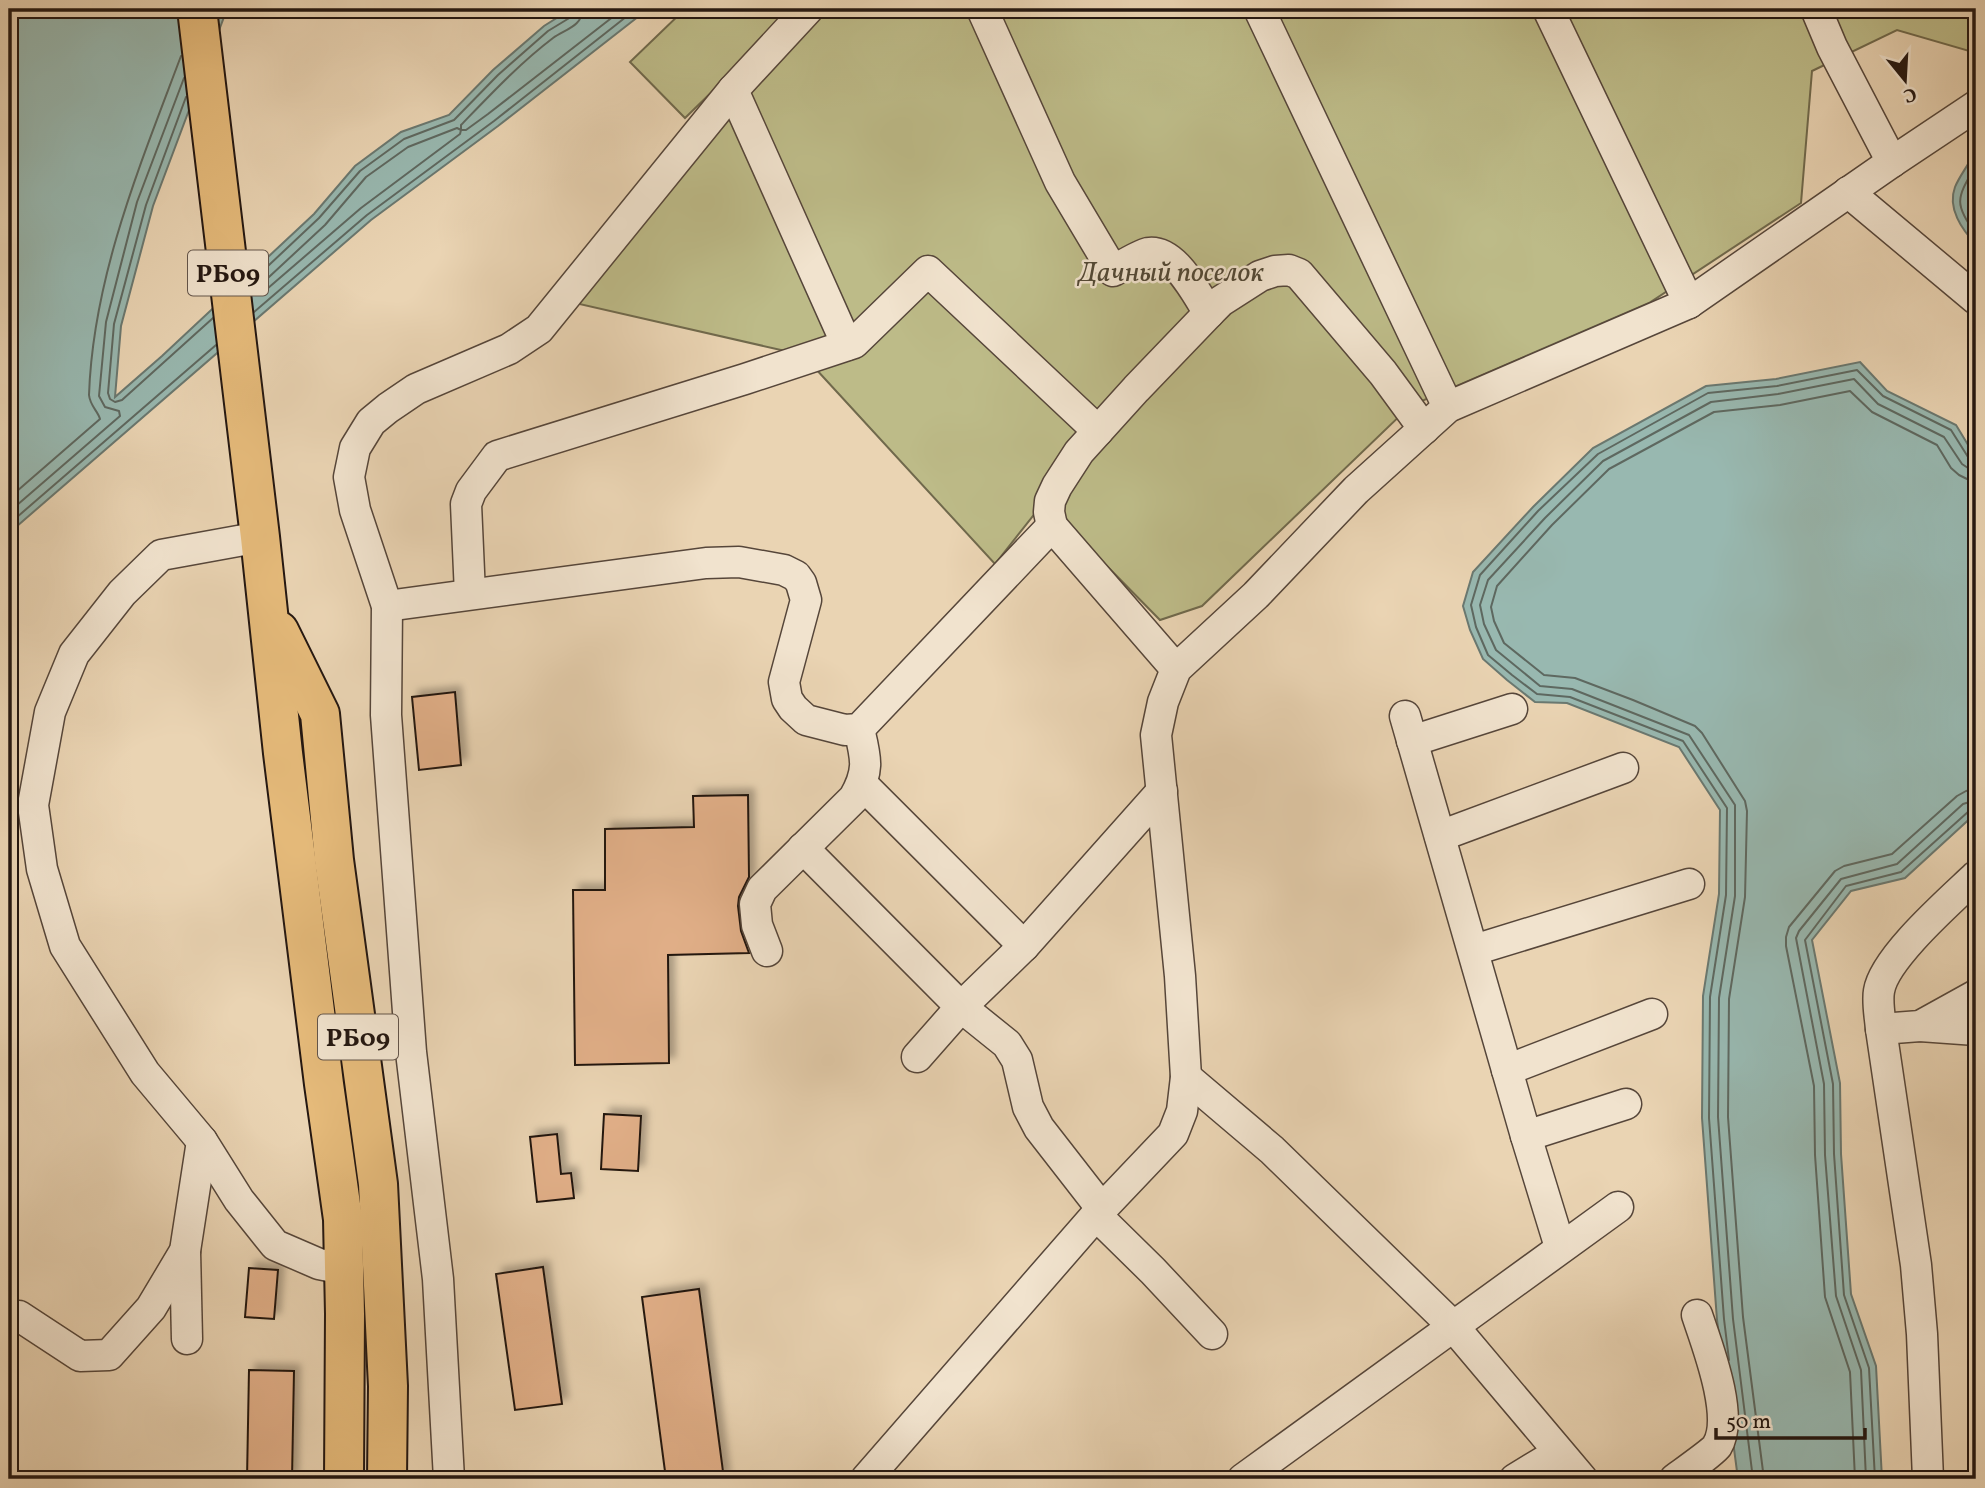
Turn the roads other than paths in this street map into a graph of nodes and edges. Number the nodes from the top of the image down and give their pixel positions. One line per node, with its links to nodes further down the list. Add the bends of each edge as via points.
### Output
1 (197, 9): 19 (highway, РБ09)
2 (808, 9): 7 (street)
3 (982, 9): 13 (street, via 1060,182 1113,271 1149,253 1162,256 1178,266)
4 (1259, 9): 15 (street)
5 (1548, 9): 12 (street)
6 (1816, 9): 9 (street)
7 (733, 90): 14 (street); 21 (street, via 539,329 509,349 416,389 371,422 355,448 349,477 355,510)
8 (1976, 106): 9 (street)
9 (1892, 162): 10 (street)
10 (1848, 192): 11 (street); 12 (street)
11 (1976, 299)
12 (1689, 303): 15 (street)
13 (1209, 313): 16 (street, via 1260,276 1289,270 1299,274 1383,373); 17 (street)
14 (847, 345): 17 (street, via 928,271); 20 (street, via 497,456 466,504)
15 (1448, 407): 16 (street)
16 (1423, 429): 23 (street)
17 (1098, 431): 18 (street, via 1057,486 1050,501)
18 (1052, 526): 23 (street); 25 (street)
19 (260, 537): 22 (highway, РБ09); 47 (street, via 161,555 122,593 74,654 50,712 33,805 42,869 65,946 145,1073)
20 (470, 594): 21 (street); 25 (street, via 706,563 738,562 784,570 796,576 806,600 784,682 787,699 806,720)
21 (387, 606): 61 (street, via 386,715 411,1052 438,1279)
22 (268, 609): 52 (highway, РБ09, via 342,1219); 60 (highway, РБ09, via 320,714 334,860 378,1184 388,1386)
23 (1176, 669): 28 (street, via 1156,735)
24 (1512, 709): 29 (street, via 1409,728)
25 (859, 729): 27 (street, via 866,758)
26 (1623, 768): 29 (street)
27 (862, 784): 30 (street, via 854,798); 33 (street)
28 (1162, 792): 33 (street); 44 (street)
29 (1440, 836): 34 (street)
30 (803, 848): 35 (street, via 762,889 755,904); 37 (street)
31 (1976, 876): 40 (street, via 1904,947 1884,975 1879,991)
32 (1689, 884): 34 (street)
33 (1024, 946): 37 (street)
34 (1474, 950): 43 (street)
35 (766, 951)
36 (1976, 995): 39 (street)
37 (961, 1007): 42 (street); 49 (street, via 1007,1044 1017,1060 1028,1107 1039,1128)
38 (1652, 1014): 43 (street)
39 (1920, 1026): 40 (street); 41 (street)
40 (1881, 1028): 67 (street, via 1916,1265)
41 (1976, 1031)
42 (917, 1057)
43 (1507, 1070): 46 (street)
44 (1186, 1077): 49 (street, via 1182,1111 1173,1134); 55 (street, via 1272,1150)
45 (1626, 1104): 46 (street)
46 (1526, 1136): 50 (street)
47 (202, 1141): 51 (street); 52 (street, via 239,1200 275,1245)
48 (1618, 1207): 50 (street)
49 (1099, 1212): 56 (street); 62 (street)
50 (1560, 1247): 55 (street)
51 (185, 1251): 54 (street, via 151,1308 109,1355 80,1356); 57 (street)
52 (344, 1269): 59 (highway, РБ09)
53 (1697, 1315): 66 (street, via 1714,1367 1724,1421 1717,1446)
54 (19, 1316)
55 (1453, 1326): 58 (street); 63 (street)
56 (1212, 1334)
57 (187, 1339)
58 (1558, 1452): 64 (street); 65 (street)
59 (345, 1477)
60 (385, 1478)
61 (449, 1479)
62 (866, 1479)
63 (1243, 1479)
64 (1515, 1479)
65 (1582, 1479)
66 (1675, 1479)
67 (1928, 1479)

